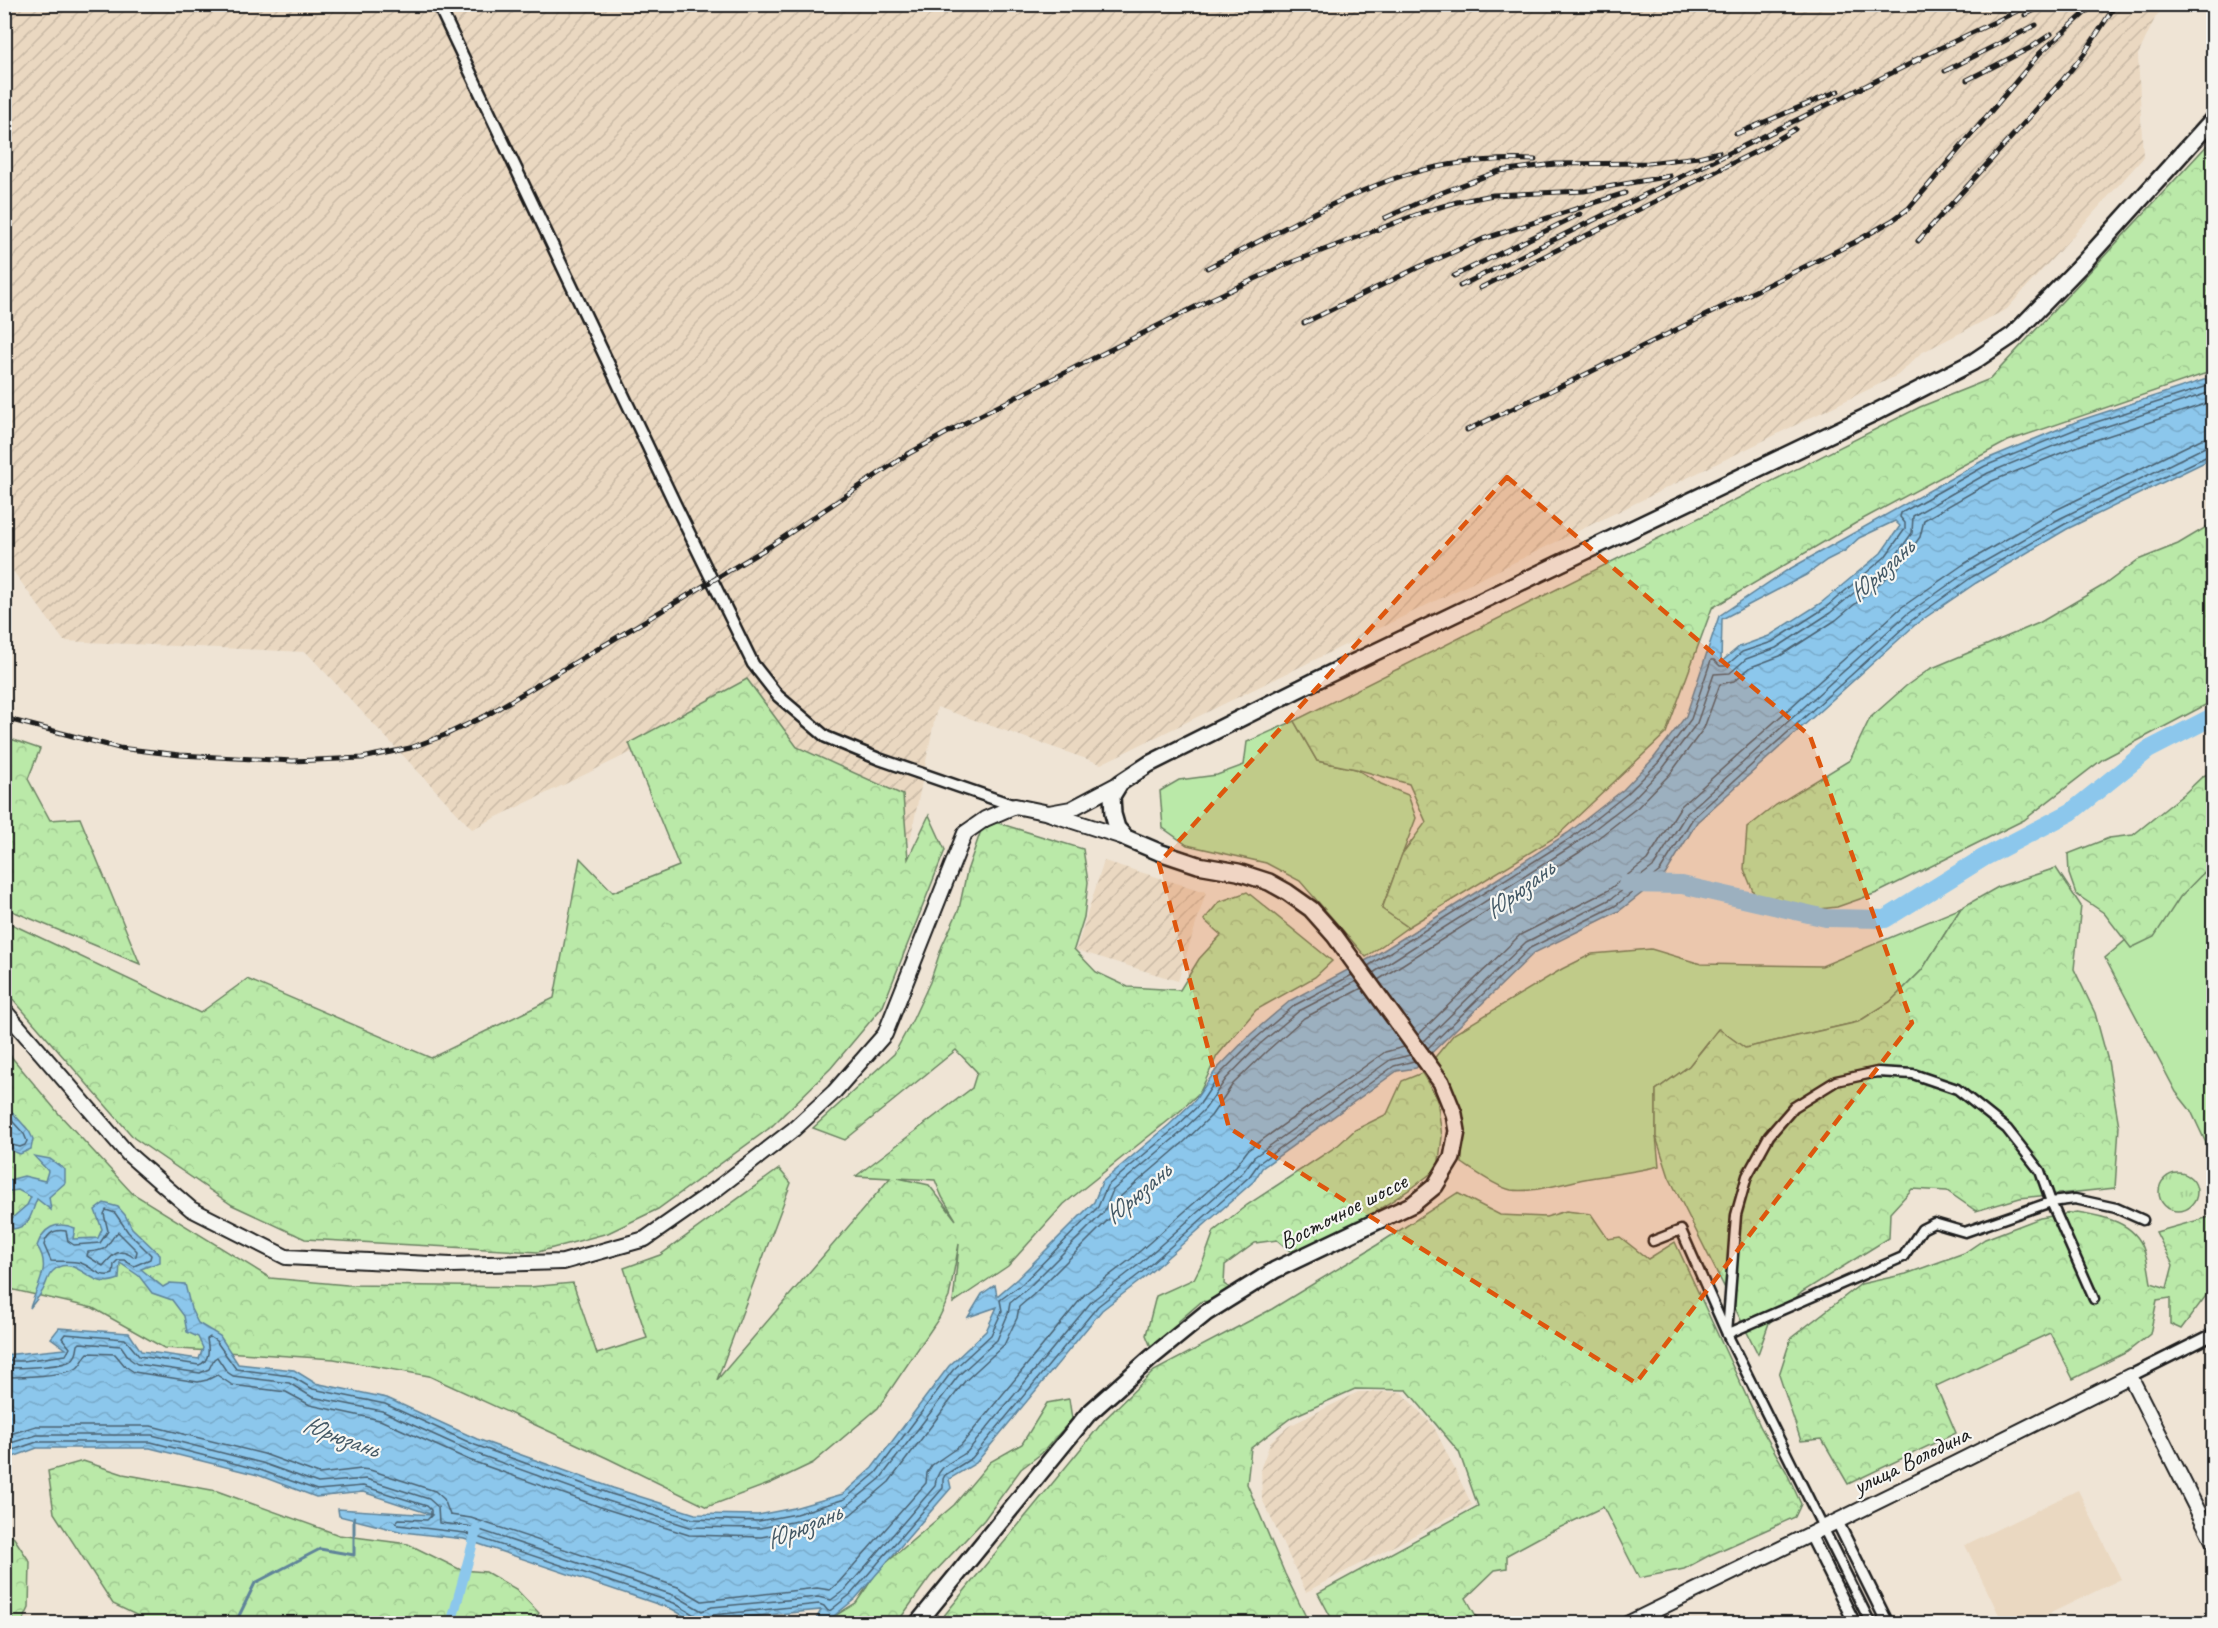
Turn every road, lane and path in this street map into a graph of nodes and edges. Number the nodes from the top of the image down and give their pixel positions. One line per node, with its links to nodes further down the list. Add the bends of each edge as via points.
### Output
1 (438, 4): 4 (street, via 753,664 778,696 826,737)
2 (2214, 118): 3 (main road, via 2013,334 1973,362 1319,679 1149,764)
3 (1120, 783): 5 (street, via 1071,809); 6 (main road, via 1112,796 1113,814 1117,828)
4 (1015, 806): 5 (street, Восточное шоссе); 7 (street, via 965,833 885,1034 834,1092 794,1129 645,1239 563,1262 451,1264 286,1257 191,1209 146,1170)
5 (1049, 813): 6 (street, Восточное шоссе)
6 (1126, 838): 19 (main road, Восточное шоссе, via 1178,858 1269,882 1311,909 1441,1082 1457,1131 1452,1158 1435,1186 1413,1204 1275,1270 1206,1313 1152,1357 1088,1414)
7 (4, 1010)
8 (2050, 1202): 9 (street, via 2075,1199 2116,1208); 11 (street); 12 (street, via 1965,1232 1934,1223 1922,1228 1903,1257); 12 (street, via 2040,1171 2007,1130 1957,1089 1913,1074 1877,1072 1836,1081 1794,1107 1769,1136 1747,1176 1736,1215)
9 (2143, 1220)
10 (1653, 1241): 12 (street, via 1681,1230)
11 (2094, 1299)
12 (1727, 1334): 16 (street)
13 (2214, 1334): 14 (street, улица Володина)
14 (2130, 1376): 15 (street, улица Володина); 18 (street)
15 (1837, 1521): 16 (street, улица Володина); 23 (street)
16 (1823, 1528): 17 (street, улица Володина); 22 (street)
17 (1810, 1534): 20 (street, улица Володина); 21 (street)
18 (2214, 1543)
19 (917, 1623)
20 (1627, 1623)
21 (1855, 1623)
22 (1871, 1623)
23 (1888, 1623)

